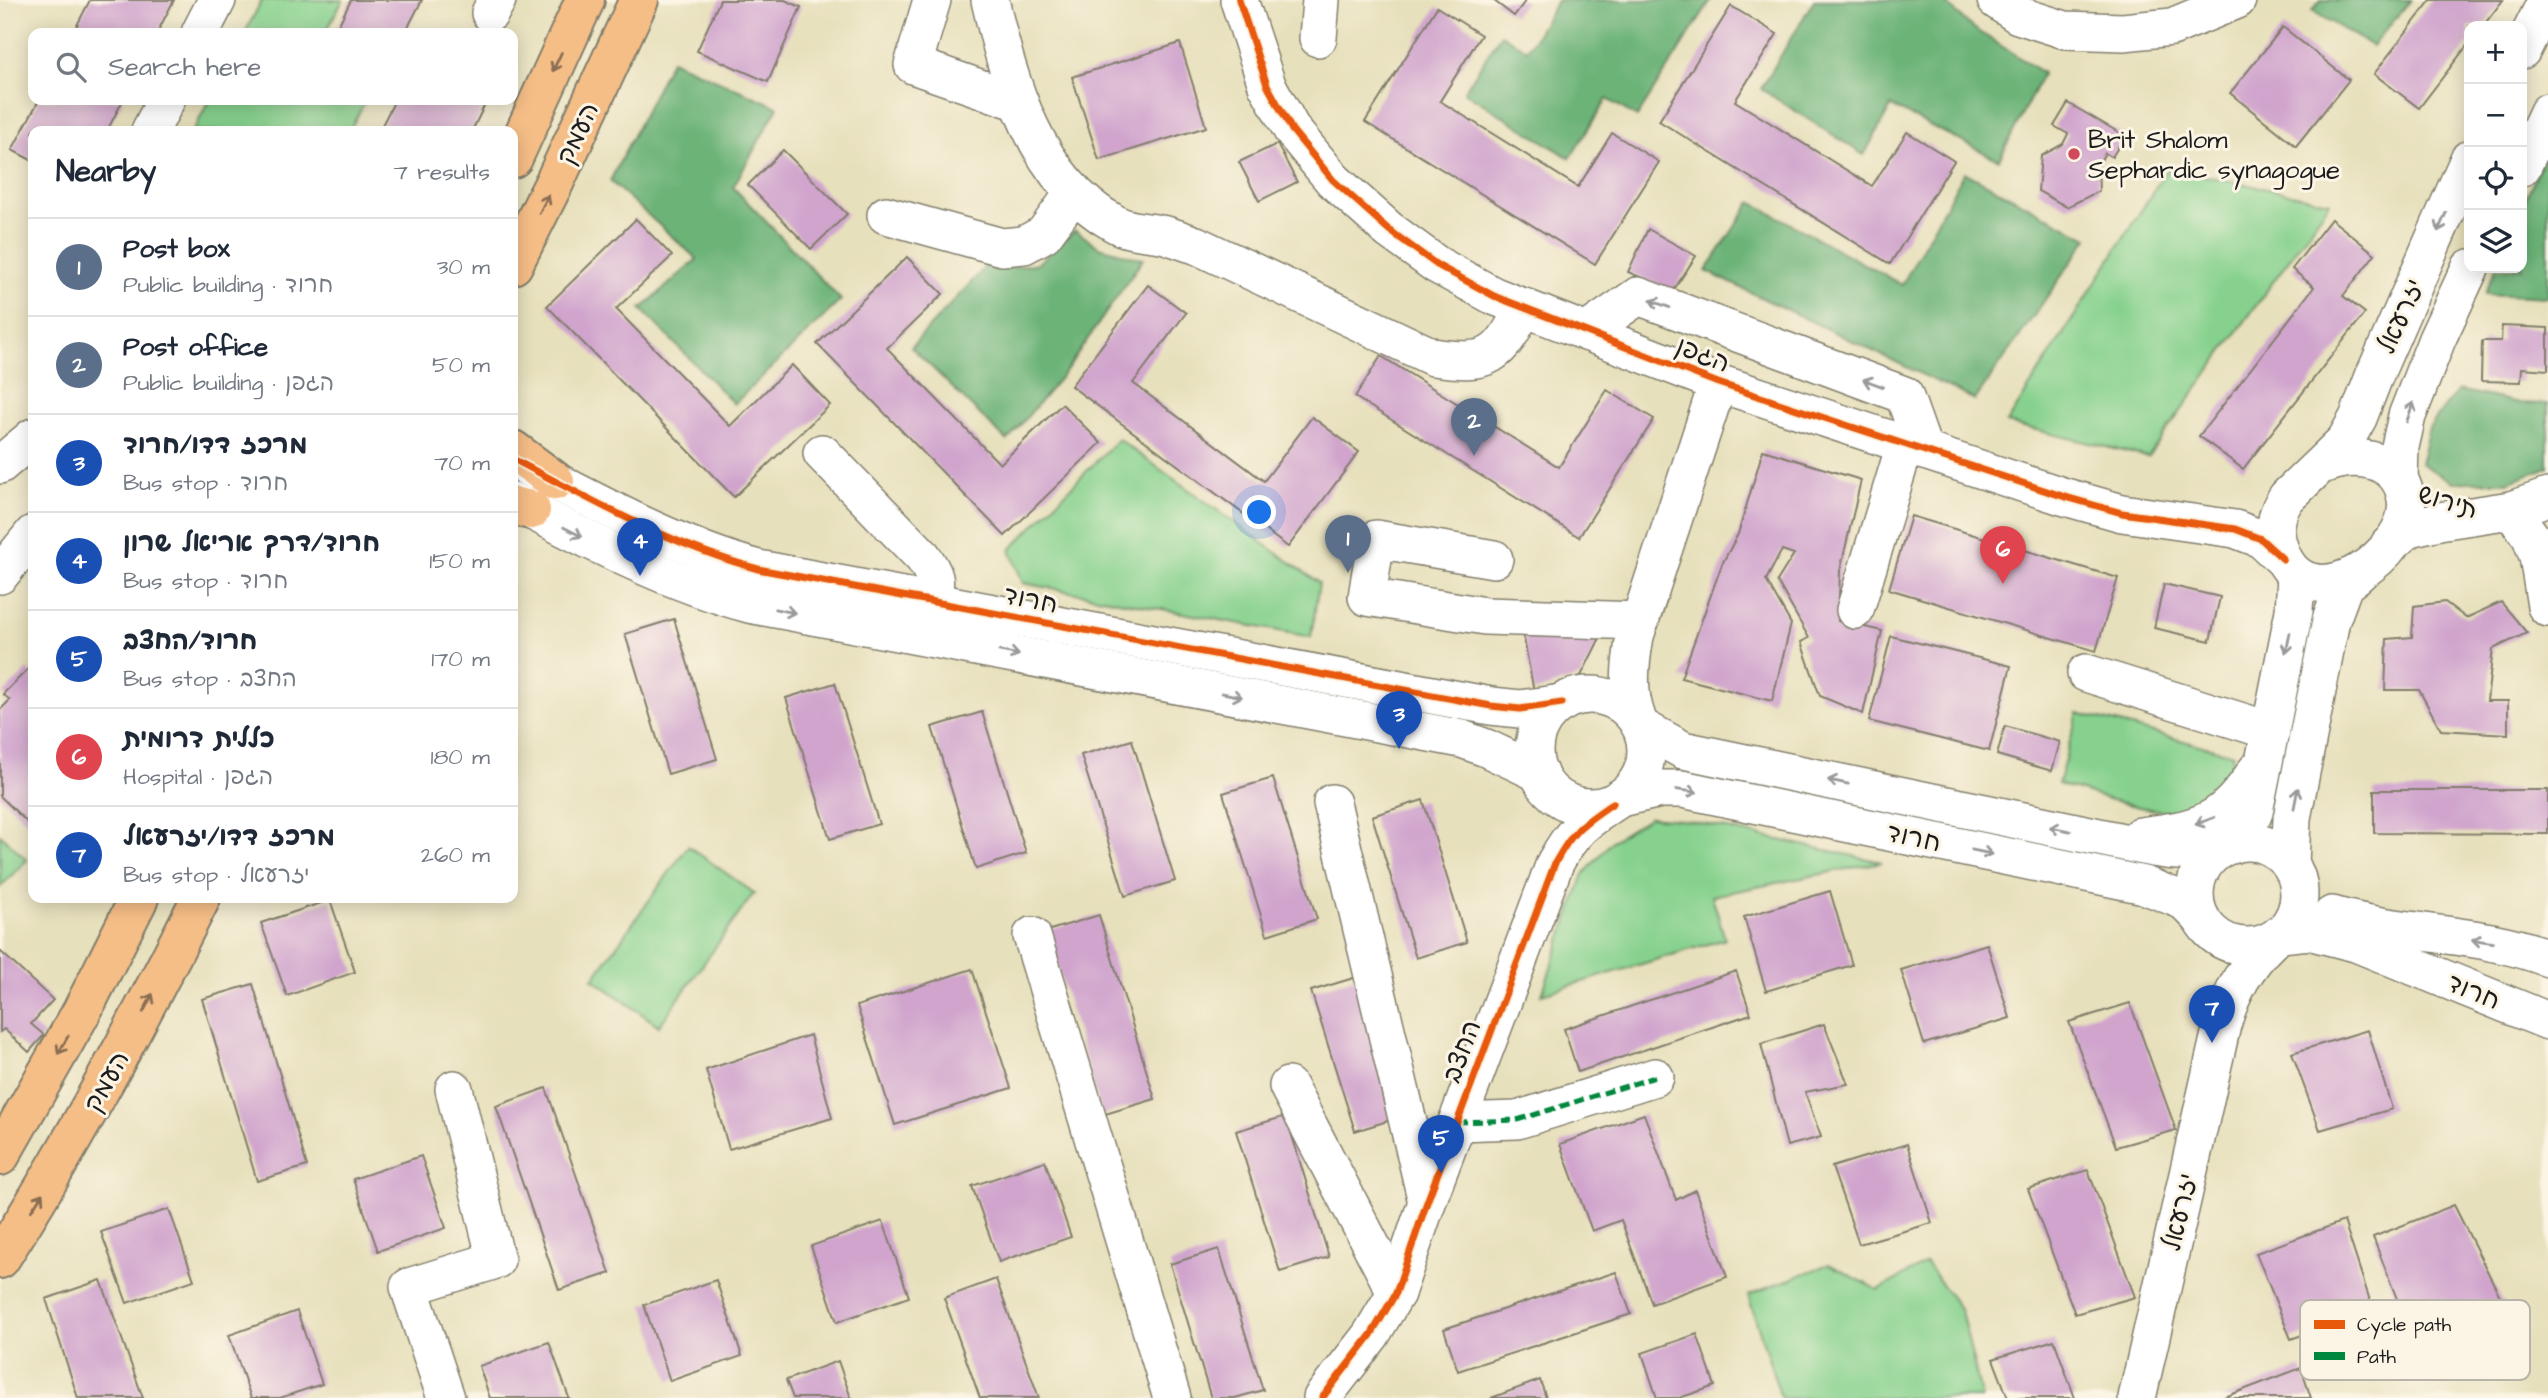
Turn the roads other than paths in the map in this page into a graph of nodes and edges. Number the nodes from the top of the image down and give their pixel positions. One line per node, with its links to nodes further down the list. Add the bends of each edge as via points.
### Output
1 (217, 0): 11 (street)
2 (585, 0): 18 (main road, העמק, one-way to 18)
3 (639, 0): 23 (main road, העמק, one-way to 3)
4 (932, 0): 14 (street, via 913,65)
5 (990, 0): 14 (street)
6 (1239, 0): 25 (street, הגפן, via 1267,85 1292,130 1332,180 1437,265)
7 (1321, 0): 12 (street)
8 (1996, 0): 9 (street, via 2018,15 2065,30 2123,32 2172,27)
9 (2237, 0)
10 (2547, 0): 13 (street)
11 (203, 28)
12 (1318, 38)
13 (2527, 40)
14 (1019, 102): 21 (street, via 1061,181)
15 (163, 105): 17 (street)
16 (2548, 112): 19 (street)
17 (153, 126)
18 (518, 147)
19 (2527, 156)
20 (2464, 170): 36 (street, יזרעאל, one-way to 36, via 2358,418 2345,441)
21 (1074, 193): 22 (street, via 1044,234 1024,245 1002,247); 25 (street, via 1116,225 1196,246 1433,358 1464,362 1500,349)
22 (886, 215)
23 (518, 255)
24 (2468, 273): 38 (street, יזרעאל, one-way to 24, via 2400,447 2407,416)
25 (1524, 307): 26 (street, הגפן)
26 (1586, 332): 27 (street, הגפן); 31 (street, one-way to 26, via 1904,394 1638,296)
27 (1718, 383): 31 (street, הגפן); 52 (street)
28 (28, 412): 29 (street)
29 (0, 433)
30 (28, 441): 35 (street)
31 (1915, 448): 43 (street, הגפן, via 2110,510); 51 (street)
32 (822, 453): 49 (street, via 923,557 936,585)
33 (518, 454): 37 (main road)
34 (518, 462): 37 (street, חרוד)
35 (0, 465)
36 (2322, 465): 38 (street, via 2337,458 2361,457 2384,464); 39 (street)
37 (555, 481): 49 (street, חרוד, via 641,526 721,559)
38 (2400, 482): 42 (street, תירוש, via 2445,505); 46 (street, via 2406,499 2405,519 2392,543)
39 (2287, 497): 43 (street, הגפן, via 2196,517); 47 (street, via 2276,522 2276,539)
40 (2548, 497): 42 (street, תירוש)
41 (519, 506): 57 (street, one-way to 57, via 668,578 749,604 1462,739)
42 (2502, 512): 46 (street, תירוש, via 2409,528); 50 (street, via 2531,537)
43 (2158, 517): 47 (street, הגפן, via 2235,529 2261,539)
44 (28, 540): 48 (street)
45 (1494, 559): 52 (street, via 1376,539 1367,597 1485,616)
46 (2371, 562): 47 (street, via 2348,580 2324,585 2310,583); 62 (street, one-way to 46, via 2292,818 2331,620 2344,585)
47 (2289, 567): 56 (street, one-way to 56, via 2294,611)
48 (0, 575)
49 (930, 601): 54 (street, חרוד, via 1491,706 1520,709)
50 (2548, 608)
51 (1855, 610)
52 (1637, 629): 54 (street, via 1614,667); 55 (street, via 1630,700)
53 (2086, 673): 56 (street)
54 (1571, 699): 55 (street, via 1588,694 1608,697 1623,704); 57 (street, via 1552,709 1540,724 1534,750)
55 (1639, 723): 58 (street, via 1647,756 1642,774); 60 (street, חרוד, one-way to 55, via 1684,750)
56 (2268, 743): 60 (street, one-way to 60, via 2228,810 2209,821); 61 (street, via 2254,812 2247,829)
57 (1542, 780): 58 (street, via 1561,800 1574,805 1593,808); 63 (street, החצב, via 1552,811 1553,856)
58 (1616, 801): 63 (street, החצב, via 1569,836); 66 (street, חרוד, one-way to 66, via 1661,789 1682,789 2144,886 2184,901)
59 (1332, 803): 77 (street)
60 (2113, 840): 61 (street, חרוד, via 2177,853)
61 (2228, 846): 62 (street, via 2259,843 2278,852); 66 (street, via 2208,858 2198,873 2194,894)
62 (2294, 874): 68 (street, via 2299,900 2294,918); 69 (street, חרוד, one-way to 62, via 2495,943 2323,912 2309,901)
63 (1545, 887): 75 (street, החצב)
64 (136, 903): 76 (main road, העמק, one-way to 76)
65 (198, 903): 78 (main road, העמק, one-way to 65, via 46,1188 131,1036)
66 (2203, 923): 68 (street, via 2220,940 2237,946 2255,946); 71 (street, יזרעאל, via 2222,1002)
67 (1032, 936): 81 (street)
68 (2276, 937): 70 (street, חרוד, via 2309,931 2356,943); 71 (street, יזרעאל, via 2242,975)
69 (2548, 958)
70 (2548, 1021)
71 (2222, 1025): 83 (street, יזרעאל)
72 (1655, 1077): 75 (street, via 1517,1119)
73 (1289, 1086): 79 (street)
74 (454, 1089): 80 (street, via 496,1260 410,1287)
75 (1457, 1122): 77 (street, החצב)
76 (0, 1156)
77 (1427, 1202): 79 (street, החצב)
78 (0, 1259)
79 (1396, 1293): 82 (street, החצב, via 1371,1335)
80 (446, 1398)
81 (1172, 1398)
82 (1322, 1398)
83 (2137, 1398)

